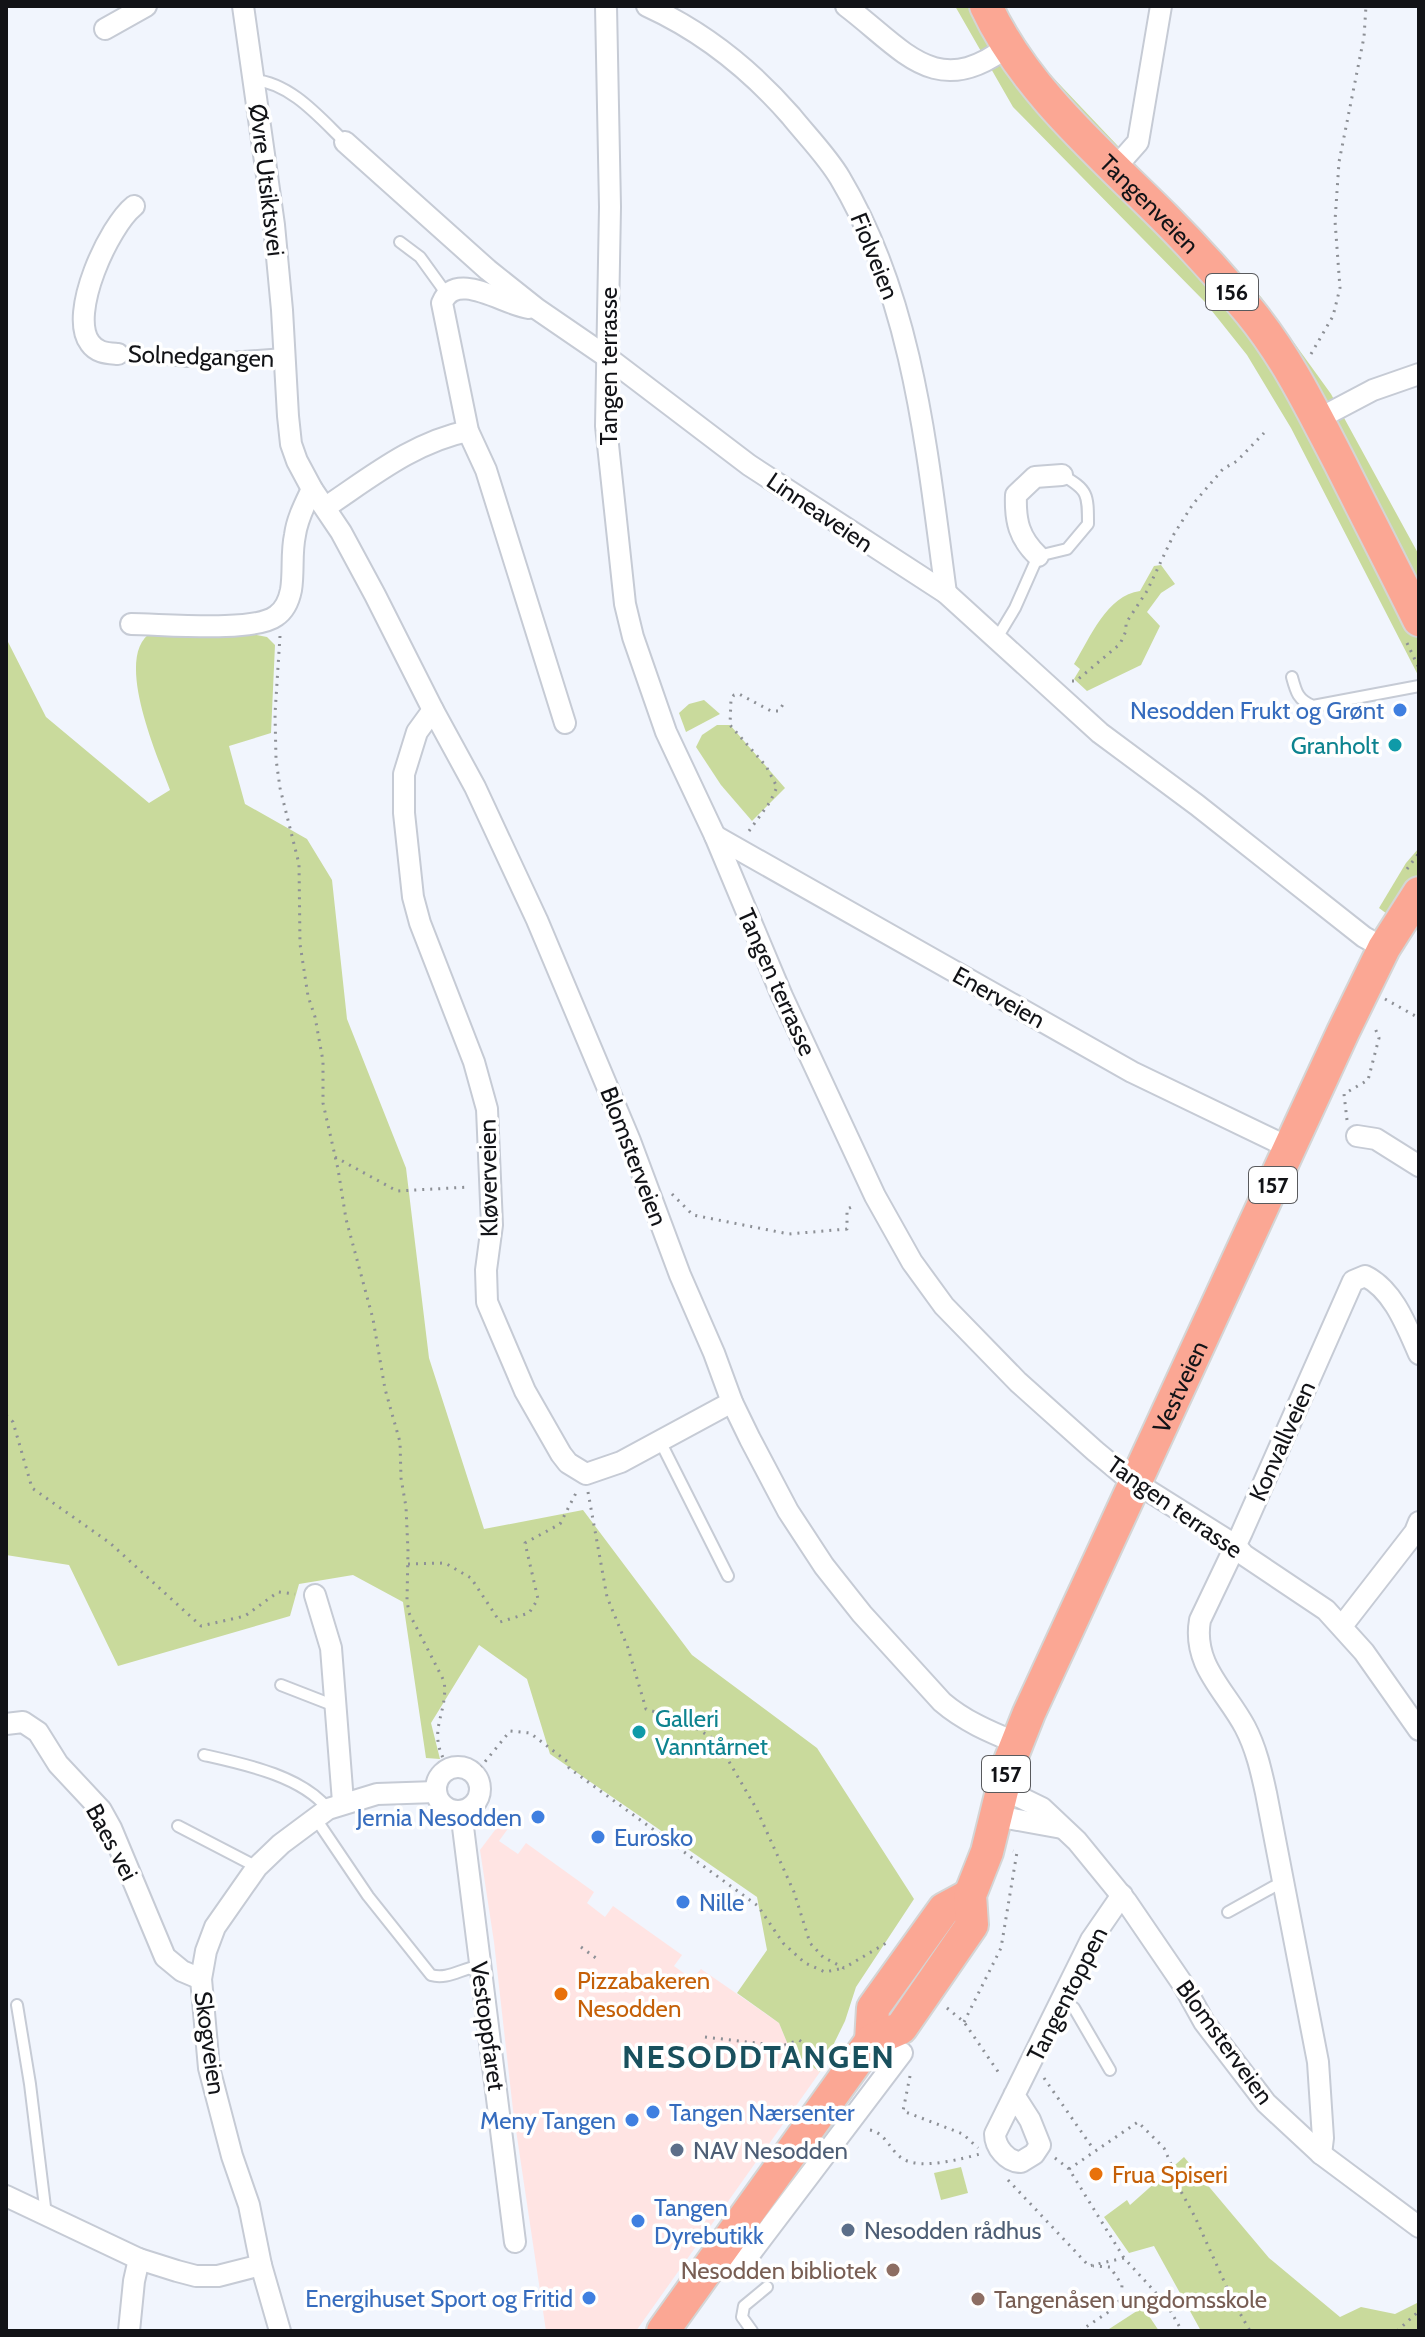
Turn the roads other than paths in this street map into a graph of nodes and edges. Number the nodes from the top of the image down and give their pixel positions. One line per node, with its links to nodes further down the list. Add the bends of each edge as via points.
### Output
1 (146, 6): 8 (street)
2 (243, 6): 10 (street, Øvre Utsiktsvei)
3 (606, 6): 19 (street, Tangen terrasse)
4 (647, 6): 27 (street, Fiolveien, via 735,60 840,176 900,319)
5 (846, 6): 9 (street, via 937,71 974,66)
6 (986, 6): 9 (main road, Tangenveien / 156)
7 (1161, 6): 12 (street, via 1138,142)
8 (105, 29)
9 (1008, 46): 12 (main road, Tangenveien / 156, via 1037,86)
10 (254, 80): 11 (lane, Linneaveien, via 285,89); 18 (street, Øvre Utsiktsvei, via 274,225)
11 (345, 142): 16 (street, Linneaveien)
12 (1115, 168): 21 (main road, Tangenveien / 156, via 1252,314)
13 (134, 206): 17 (street, Solnedgangen, via 103,248 83,323 93,347)
14 (400, 242): 15 (lane, via 420,257)
15 (446, 293): 16 (street, via 466,288); 22 (street, via 444,322)
16 (537, 309): 19 (street, Linneaveien)
17 (118, 354): 18 (lane, Solnedgangen, via 187,361)
18 (284, 354): 24 (street, Solnedgangen, via 291,444)
19 (607, 357): 27 (street, Linneaveien, via 749,465); 35 (street, Tangen terrasse, via 606,426 625,604 666,732)
20 (1419, 374): 21 (street, via 1373,390)
21 (1318, 419): 29 (main road, Tangenveien / 156)
22 (468, 431): 25 (street, via 431,441); 34 (street, via 486,470)
23 (1062, 475): 26 (street, via 1035,477 1016,495 1018,528); 26 (lane, via 1087,493 1088,524 1067,549)
24 (312, 489): 25 (street, Solnedgangen); 28 (street, via 294,536 288,602 277,616 244,625)
25 (326, 507): 33 (street, Blomsterveien)
26 (1038, 556): 30 (lane)
27 (946, 593): 30 (street, Linneaveien)
28 (131, 624)
29 (1412, 630)
30 (997, 638): 37 (street, Linneaveien, via 1113,743)
31 (1292, 677): 32 (lane, via 1297,695 1313,706)
32 (1419, 686)
33 (433, 710): 42 (street, Blomsterveien, via 537,920); 43 (street, Kløverveien, via 417,732 404,774 407,857 420,923 487,1109 492,1225 487,1302 525,1391 568,1463 586,1474)
34 (565, 723)
35 (715, 836): 39 (street, Enerveien, via 1132,1072); 44 (street, Tangen terrasse, via 782,996 875,1196 912,1262 944,1306 1018,1382)
36 (1419, 893): 37 (main road, Vestveien / 157)
37 (1384, 948): 39 (main road, Vestveien / 157)
38 (1357, 1136): 40 (street, via 1376,1139)
39 (1290, 1148): 44 (main road, Vestveien / 157)
40 (1419, 1166)
41 (1419, 1354): 46 (street, Konvallveien, via 1397,1308 1380,1287 1365,1276 1353,1281)
42 (732, 1402): 43 (street); 54 (street, Blomsterveien, via 788,1511 862,1614 954,1713)
43 (660, 1441): 47 (lane)
44 (1136, 1482): 46 (street, Tangen terrasse); 54 (main road, Vestveien / 157)
45 (1418, 1529): 49 (street)
46 (1235, 1545): 49 (street, Tangen terrasse); 62 (street, Konvallveien, via 1200,1620 1199,1650 1255,1748)
47 (728, 1576)
48 (315, 1595): 51 (street, via 331,1648)
49 (1342, 1626): 53 (street, Tangen terrasse)
50 (281, 1685): 51 (lane)
51 (335, 1706): 58 (street)
52 (6, 1724): 66 (street, Baes vei, via 23,1722 38,1732 58,1764 94,1801 111,1828 165,1957)
53 (1419, 1730)
54 (1017, 1743): 57 (main road, Vestveien / 157)
55 (204, 1755): 58 (lane, via 257,1767 318,1797)
56 (436, 1792): 58 (street, Skogveien, via 377,1794); 59 (street, via 442,1804); 59 (street, via 438,1778 449,1768 463,1767 475,1774 478,1798)
57 (998, 1802): 63 (street, Blomsterveien, via 1062,1828); 83 (main road, Vestveien / 157, via 970,1895 944,1909 873,2008 871,2041)
58 (329, 1810): 61 (street, Skogveien); 65 (lane, via 368,1896 431,1975 443,1977)
59 (461, 1811): 65 (street, Vestoppfaret)
60 (178, 1826): 61 (lane)
61 (257, 1867): 66 (street, Skogveien, via 215,1927)
62 (1282, 1882): 64 (lane); 72 (street, Konvallveien, via 1318,2062)
63 (1122, 1895): 67 (street, Tangentoppen, via 1091,1940); 72 (street, Blomsterveien, via 1243,2075)
64 (1228, 1912)
65 (480, 1966): 76 (street, Vestoppfaret)
66 (201, 1979): 78 (street, Skogveien, via 209,2068)
67 (1062, 1999): 70 (lane, via 1074,2008); 71 (street, Tangentoppen)
68 (17, 2005): 74 (lane)
69 (902, 2053): 79 (street)
70 (1110, 2070)
71 (1014, 2095): 71 (street, Tangentoppen, via 995,2134 997,2145 1021,2162 1040,2145)
72 (1321, 2154): 75 (street, Blomsterveien)
73 (6, 2196): 74 (street)
74 (46, 2215): 77 (street)
75 (1419, 2227)
76 (515, 2242)
77 (139, 2259): 78 (street, via 196,2276 229,2275); 81 (street)
78 (261, 2265): 82 (street, Skogveien)
79 (740, 2267)
80 (767, 2287): 84 (lane, via 744,2306 742,2317)
81 (129, 2331)
82 (280, 2331)
83 (663, 2331)
84 (752, 2331)

